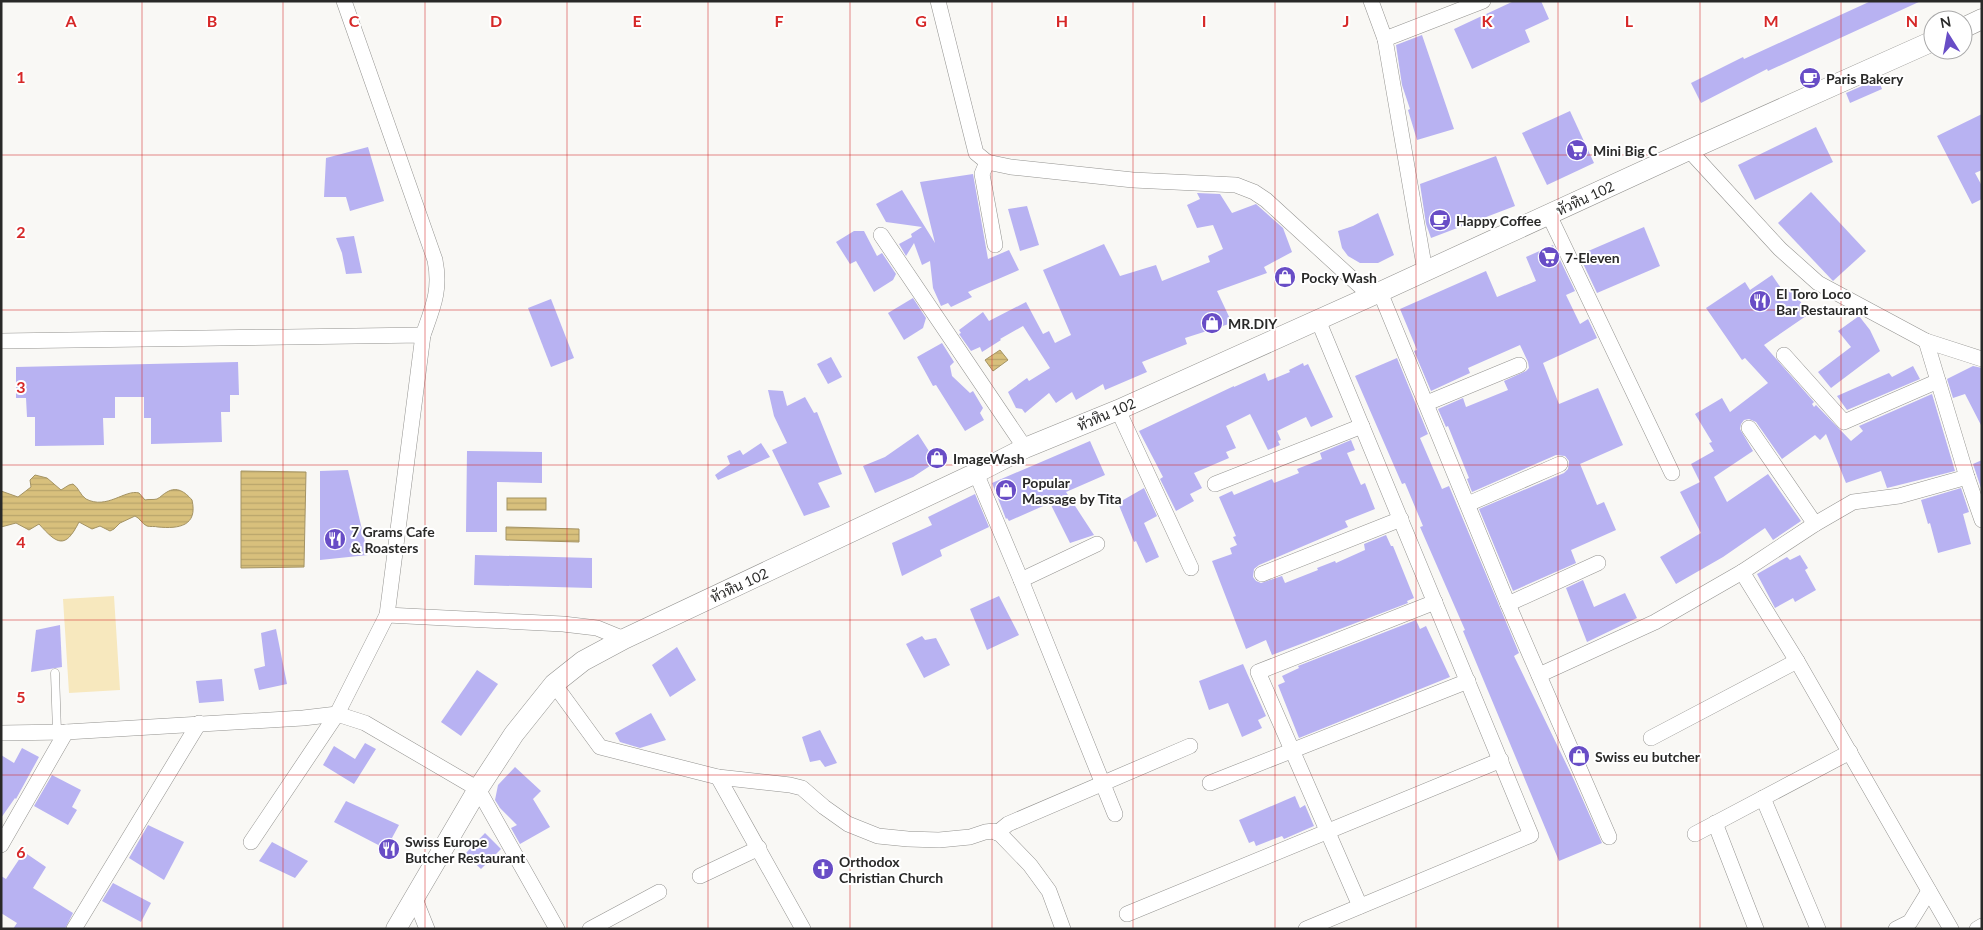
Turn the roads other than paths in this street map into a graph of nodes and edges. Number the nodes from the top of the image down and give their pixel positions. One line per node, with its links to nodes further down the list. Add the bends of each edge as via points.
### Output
1 (344, 1): 15 (street, via 435,260 438,276 436,298)
2 (938, 1): 8 (street, via 976,153)
3 (1371, 1): 5 (street)
4 (1483, 1): 5 (street)
5 (1385, 39): 12 (street)
6 (1923, 45): 7 (street, หัวหิน 102)
7 (1689, 150): 9 (street, หัวหิน 102); 17 (street, via 1780,249 1818,283)
8 (987, 162): 11 (street, via 982,174); 13 (street, via 1133,180 1245,188 1266,200)
9 (1549, 215): 12 (street, หัวหิน 102); 28 (street)
10 (881, 235): 26 (street)
11 (995, 244)
12 (1425, 271): 13 (street, หัวหิน 102)
13 (1376, 294): 14 (street, หัวหิน 102); 22 (street)
14 (1318, 320): 23 (street, หัวหิน 102); 24 (street)
15 (423, 336): 16 (street); 44 (street)
16 (1, 341)
17 (1926, 341): 19 (street); 21 (street)
18 (1784, 355): 21 (street, via 1844,422)
19 (1982, 359)
20 (1519, 364): 22 (street)
21 (1938, 381): 30 (street)
22 (1427, 403): 32 (street)
23 (1118, 410): 26 (street, หัวหิน 102); 38 (street)
24 (1362, 426): 31 (street); 33 (street)
25 (1749, 428): 35 (street)
26 (1024, 448): 29 (street, หัวหิน 102)
27 (1560, 464): 32 (street)
28 (1672, 472)
29 (976, 473): 41 (street); 45 (street, หัวหิน 102)
30 (1967, 477): 34 (street); 35 (street, via 1899,496 1853,502)
31 (1215, 484)
32 (1468, 504): 43 (street)
33 (1401, 519): 40 (street); 42 (street)
34 (1982, 520)
35 (1815, 524): 39 (street)
36 (1097, 544): 41 (street)
37 (1598, 563): 43 (street)
38 (1191, 568)
39 (1742, 572): 46 (street); 48 (street, via 1655,622)
40 (1262, 574)
41 (1021, 580): 61 (street)
42 (1435, 602): 49 (street); 57 (street, via 1258,672)
43 (1508, 604): 48 (street)
44 (387, 615): 45 (street, via 563,624 597,628); 51 (street)
45 (624, 639): 50 (street, หัวหิน 102, via 583,662)
46 (1797, 661): 55 (street); 58 (street)
47 (55, 673): 53 (lane)
48 (1539, 675): 70 (street)
49 (1468, 681): 57 (street); 59 (street)
50 (554, 684): 60 (street, via 600,747); 63 (street, หัวหิน 102, via 514,734)
51 (337, 714): 52 (street); 63 (street, via 365,722); 71 (street)
52 (199, 723): 53 (street); 81 (street)
53 (62, 732): 54 (street); 72 (street)
54 (1, 733)
55 (1651, 738)
56 (1190, 746): 61 (street)
57 (1292, 751): 62 (street); 67 (street)
58 (1850, 752): 64 (street); 75 (street)
59 (1501, 760): 67 (street); 78 (street, via 1531,835)
60 (718, 776): 68 (street, via 802,788 848,824 878,836 939,840); 73 (street)
61 (1102, 782): 65 (street); 68 (street, via 1008,824)
62 (1210, 783)
63 (478, 789): 77 (street, หัวหิน 102); 84 (street)
64 (1763, 798): 66 (street); 90 (street)
65 (1115, 814)
66 (1715, 823): 69 (street); 89 (street)
67 (1327, 831): 78 (street); 79 (street)
68 (997, 833): 87 (street, via 1030,865 1049,891)
69 (1695, 834)
70 (1609, 837)
71 (251, 842)
72 (1, 845)
73 (759, 848): 74 (street); 86 (street)
74 (700, 876)
75 (1929, 891): 91 (street, via 1910,922); 92 (street)
76 (659, 892): 85 (street)
77 (415, 899): 82 (street, หัวหิน 102); 83 (street)
78 (1360, 906): 88 (street)
79 (1127, 914)
80 (1982, 926): 93 (street)
81 (74, 929)
82 (396, 929)
83 (427, 929)
84 (557, 929)
85 (590, 929)
86 (803, 929)
87 (1063, 929)
88 (1306, 929)
89 (1756, 929)
90 (1818, 929)
91 (1896, 929)
92 (1951, 929)
93 (1977, 929)

